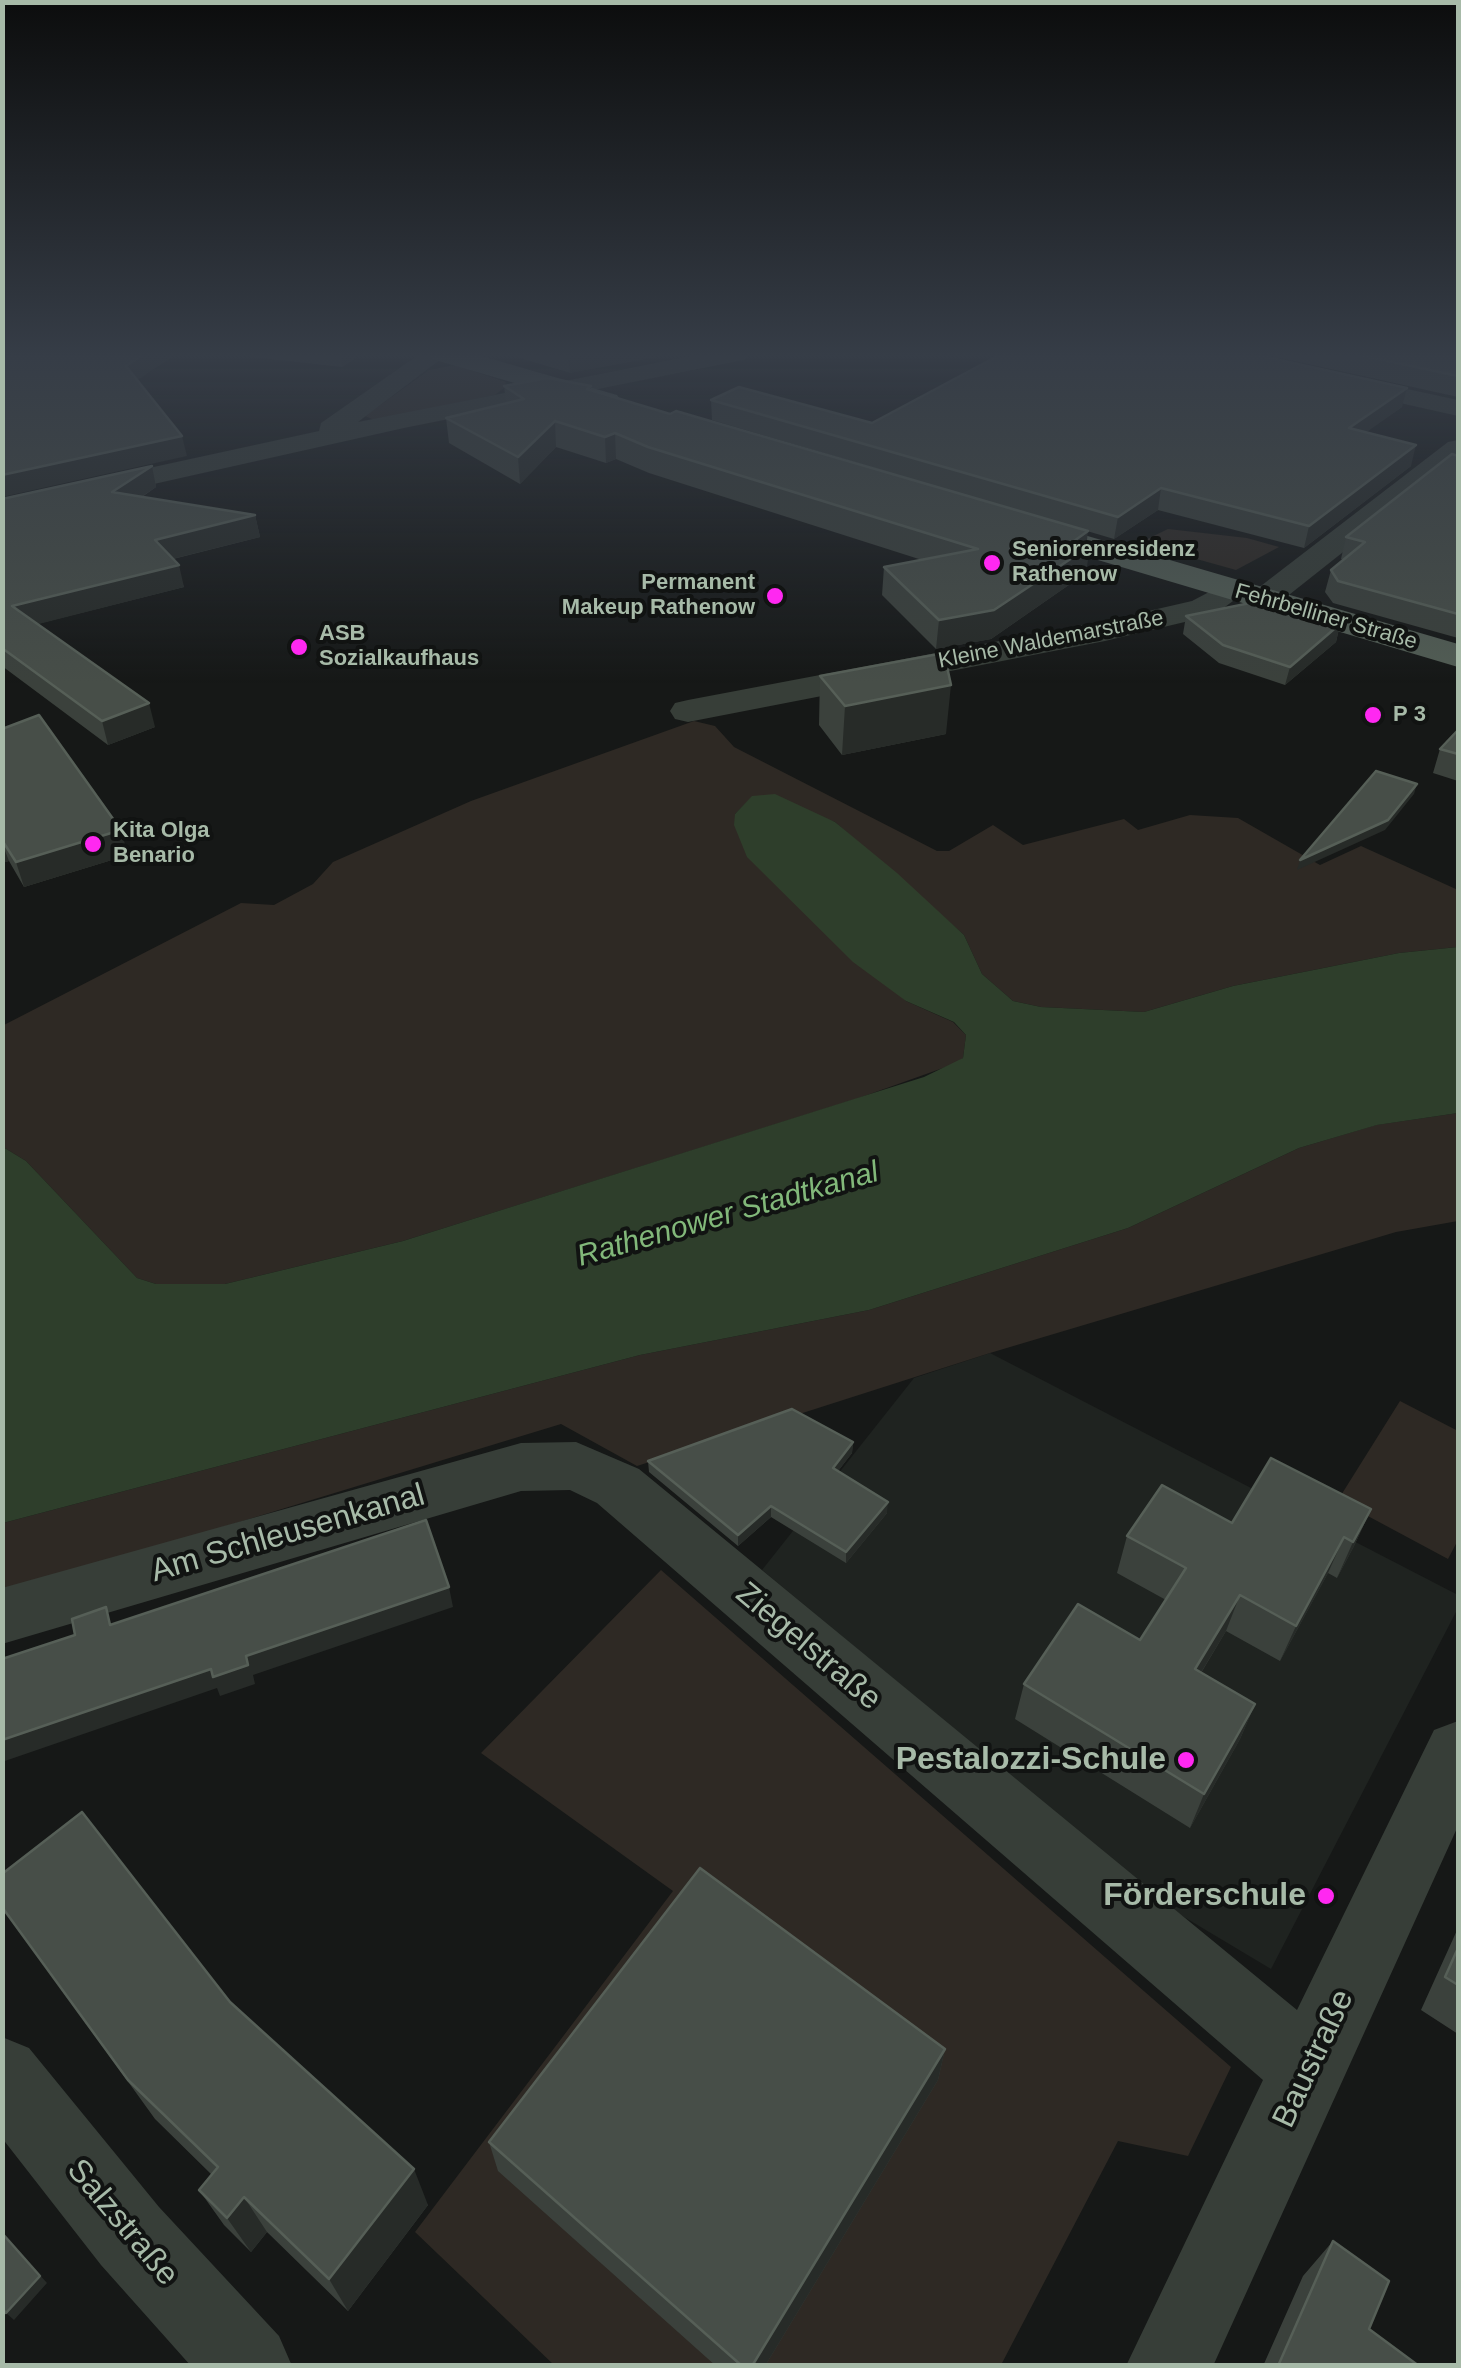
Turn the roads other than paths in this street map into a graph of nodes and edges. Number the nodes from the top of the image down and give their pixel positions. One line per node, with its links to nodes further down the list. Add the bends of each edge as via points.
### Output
1 (203, 464): 3 (street)
2 (1436, 464): 5 (street, Kleine Waldemarstraße)
3 (2, 508)
4 (991, 518): 5 (main road, Fehrbelliner Straße)
5 (1248, 595): 6 (main road, Fehrbelliner Straße); 7 (street, Kleine Waldemarstraße, via 1104,631)
6 (1458, 656)
7 (688, 710)
8 (576, 1466): 9 (street, Am Schleusenkanal, via 521,1467); 11 (street, Ziegelstraße, via 618,1486)
9 (2, 1616)
10 (1458, 1752): 11 (street, Baustraße)
11 (1309, 2069): 14 (street, Baustraße)
12 (2, 2075): 13 (street, Salzstraße, via 130,2236)
13 (249, 2366)
14 (1169, 2366)

